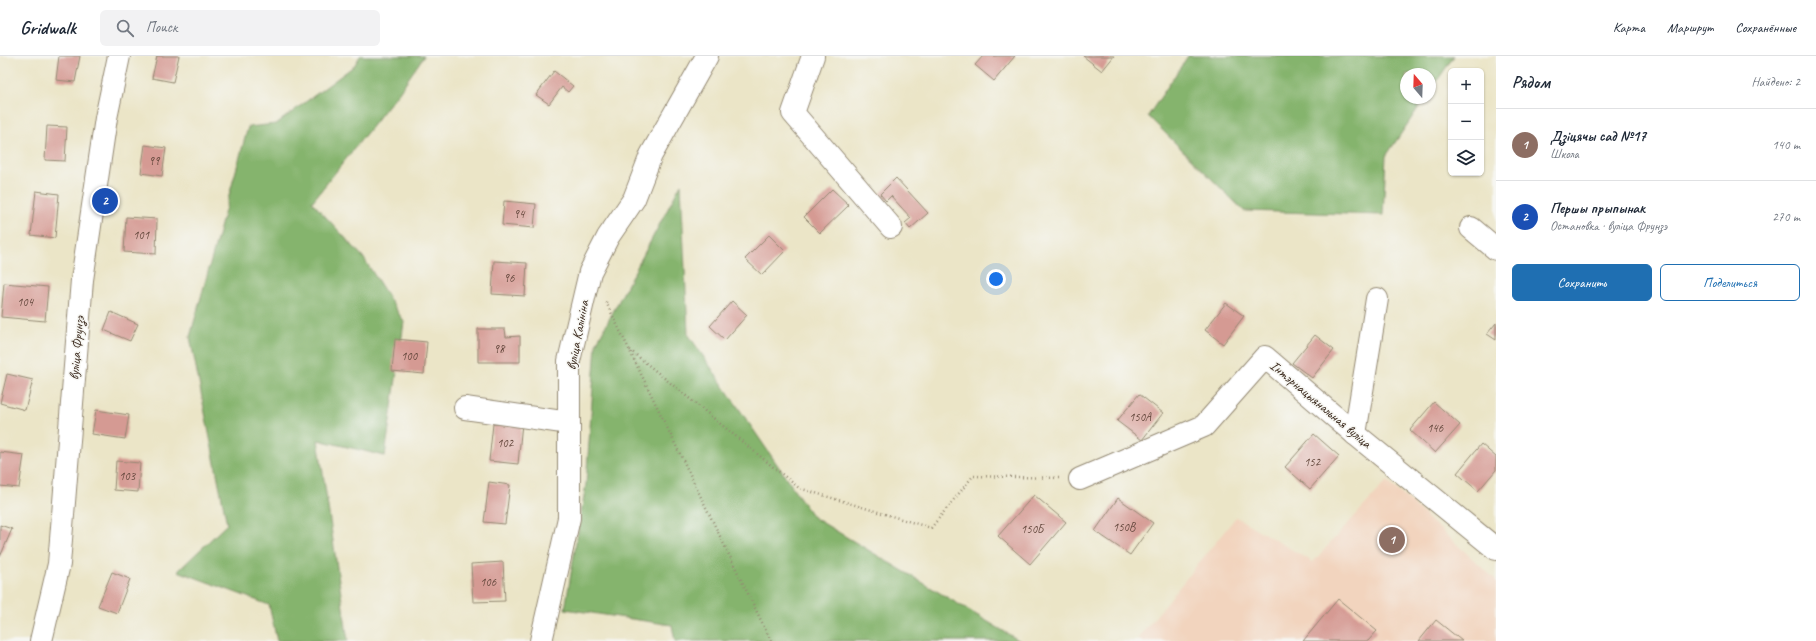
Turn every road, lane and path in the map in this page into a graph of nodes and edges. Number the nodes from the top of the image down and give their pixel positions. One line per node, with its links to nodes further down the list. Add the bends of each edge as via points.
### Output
1 (119, 56): 15 (street, вуліца Фрунзэ, via 106,118 82,280 59,564)
2 (707, 56): 7 (street, вуліца Калініна, via 650,155 634,199 608,237)
3 (813, 56): 4 (street, via 793,113)
4 (891, 227)
5 (1471, 228): 6 (street)
6 (1496, 250)
7 (590, 272): 9 (path); 11 (street, вуліца Калініна, via 569,361)
8 (1377, 299): 12 (street)
9 (630, 350): 13 (path, via 798,488 931,528 973,476); 17 (path)
10 (465, 408): 11 (street)
11 (569, 423): 16 (street, вуліца Калініна, via 569,518)
12 (1355, 434): 13 (street, Інтэрнацыянальная вуліца, via 1265,357 1204,426); 14 (street, Інтэрнацыянальная вуліца)
13 (1080, 479)
14 (1496, 549)
15 (41, 641)
16 (541, 641)
17 (771, 641)

